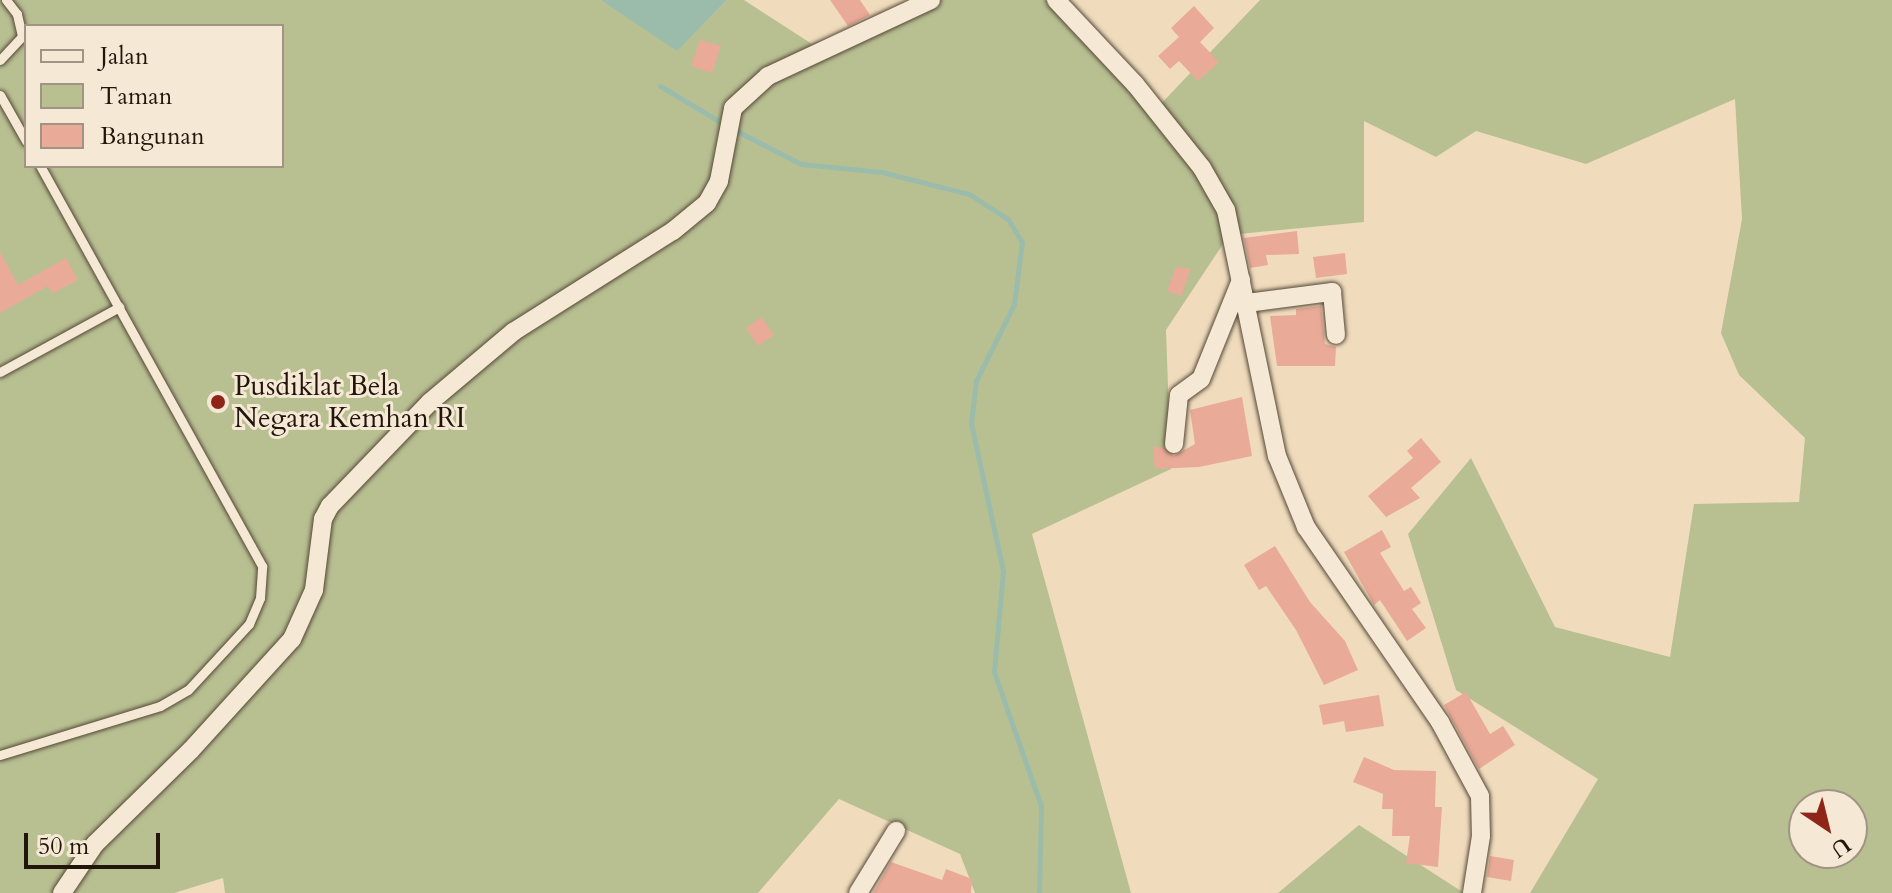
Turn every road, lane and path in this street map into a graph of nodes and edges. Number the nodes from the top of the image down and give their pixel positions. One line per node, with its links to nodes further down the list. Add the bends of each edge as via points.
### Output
1 (6, 0): 4 (lane, via 17,14 22,36)
2 (931, 0): 16 (street, via 768,76 733,108 719,181 707,203 673,231 513,332 430,402 330,506 323,519 314,590 292,639 191,750 95,844)
3 (1056, 0): 8 (street, via 1135,84 1202,168 1226,210)
4 (0, 60)
5 (0, 95): 6 (lane)
6 (24, 137)
7 (41, 168): 10 (lane)
8 (1241, 280): 9 (street); 13 (street, via 1201,379 1179,395)
9 (1247, 303): 11 (street, via 1332,292); 18 (street, via 1277,456 1306,527 1440,722 1480,796 1481,836)
10 (119, 307): 12 (lane); 14 (lane, via 262,566 260,598 249,624 188,690 160,706)
11 (1336, 335)
12 (0, 372)
13 (1174, 444)
14 (0, 755)
15 (896, 831): 17 (street)
16 (62, 893)
17 (858, 893)
18 (1472, 893)

